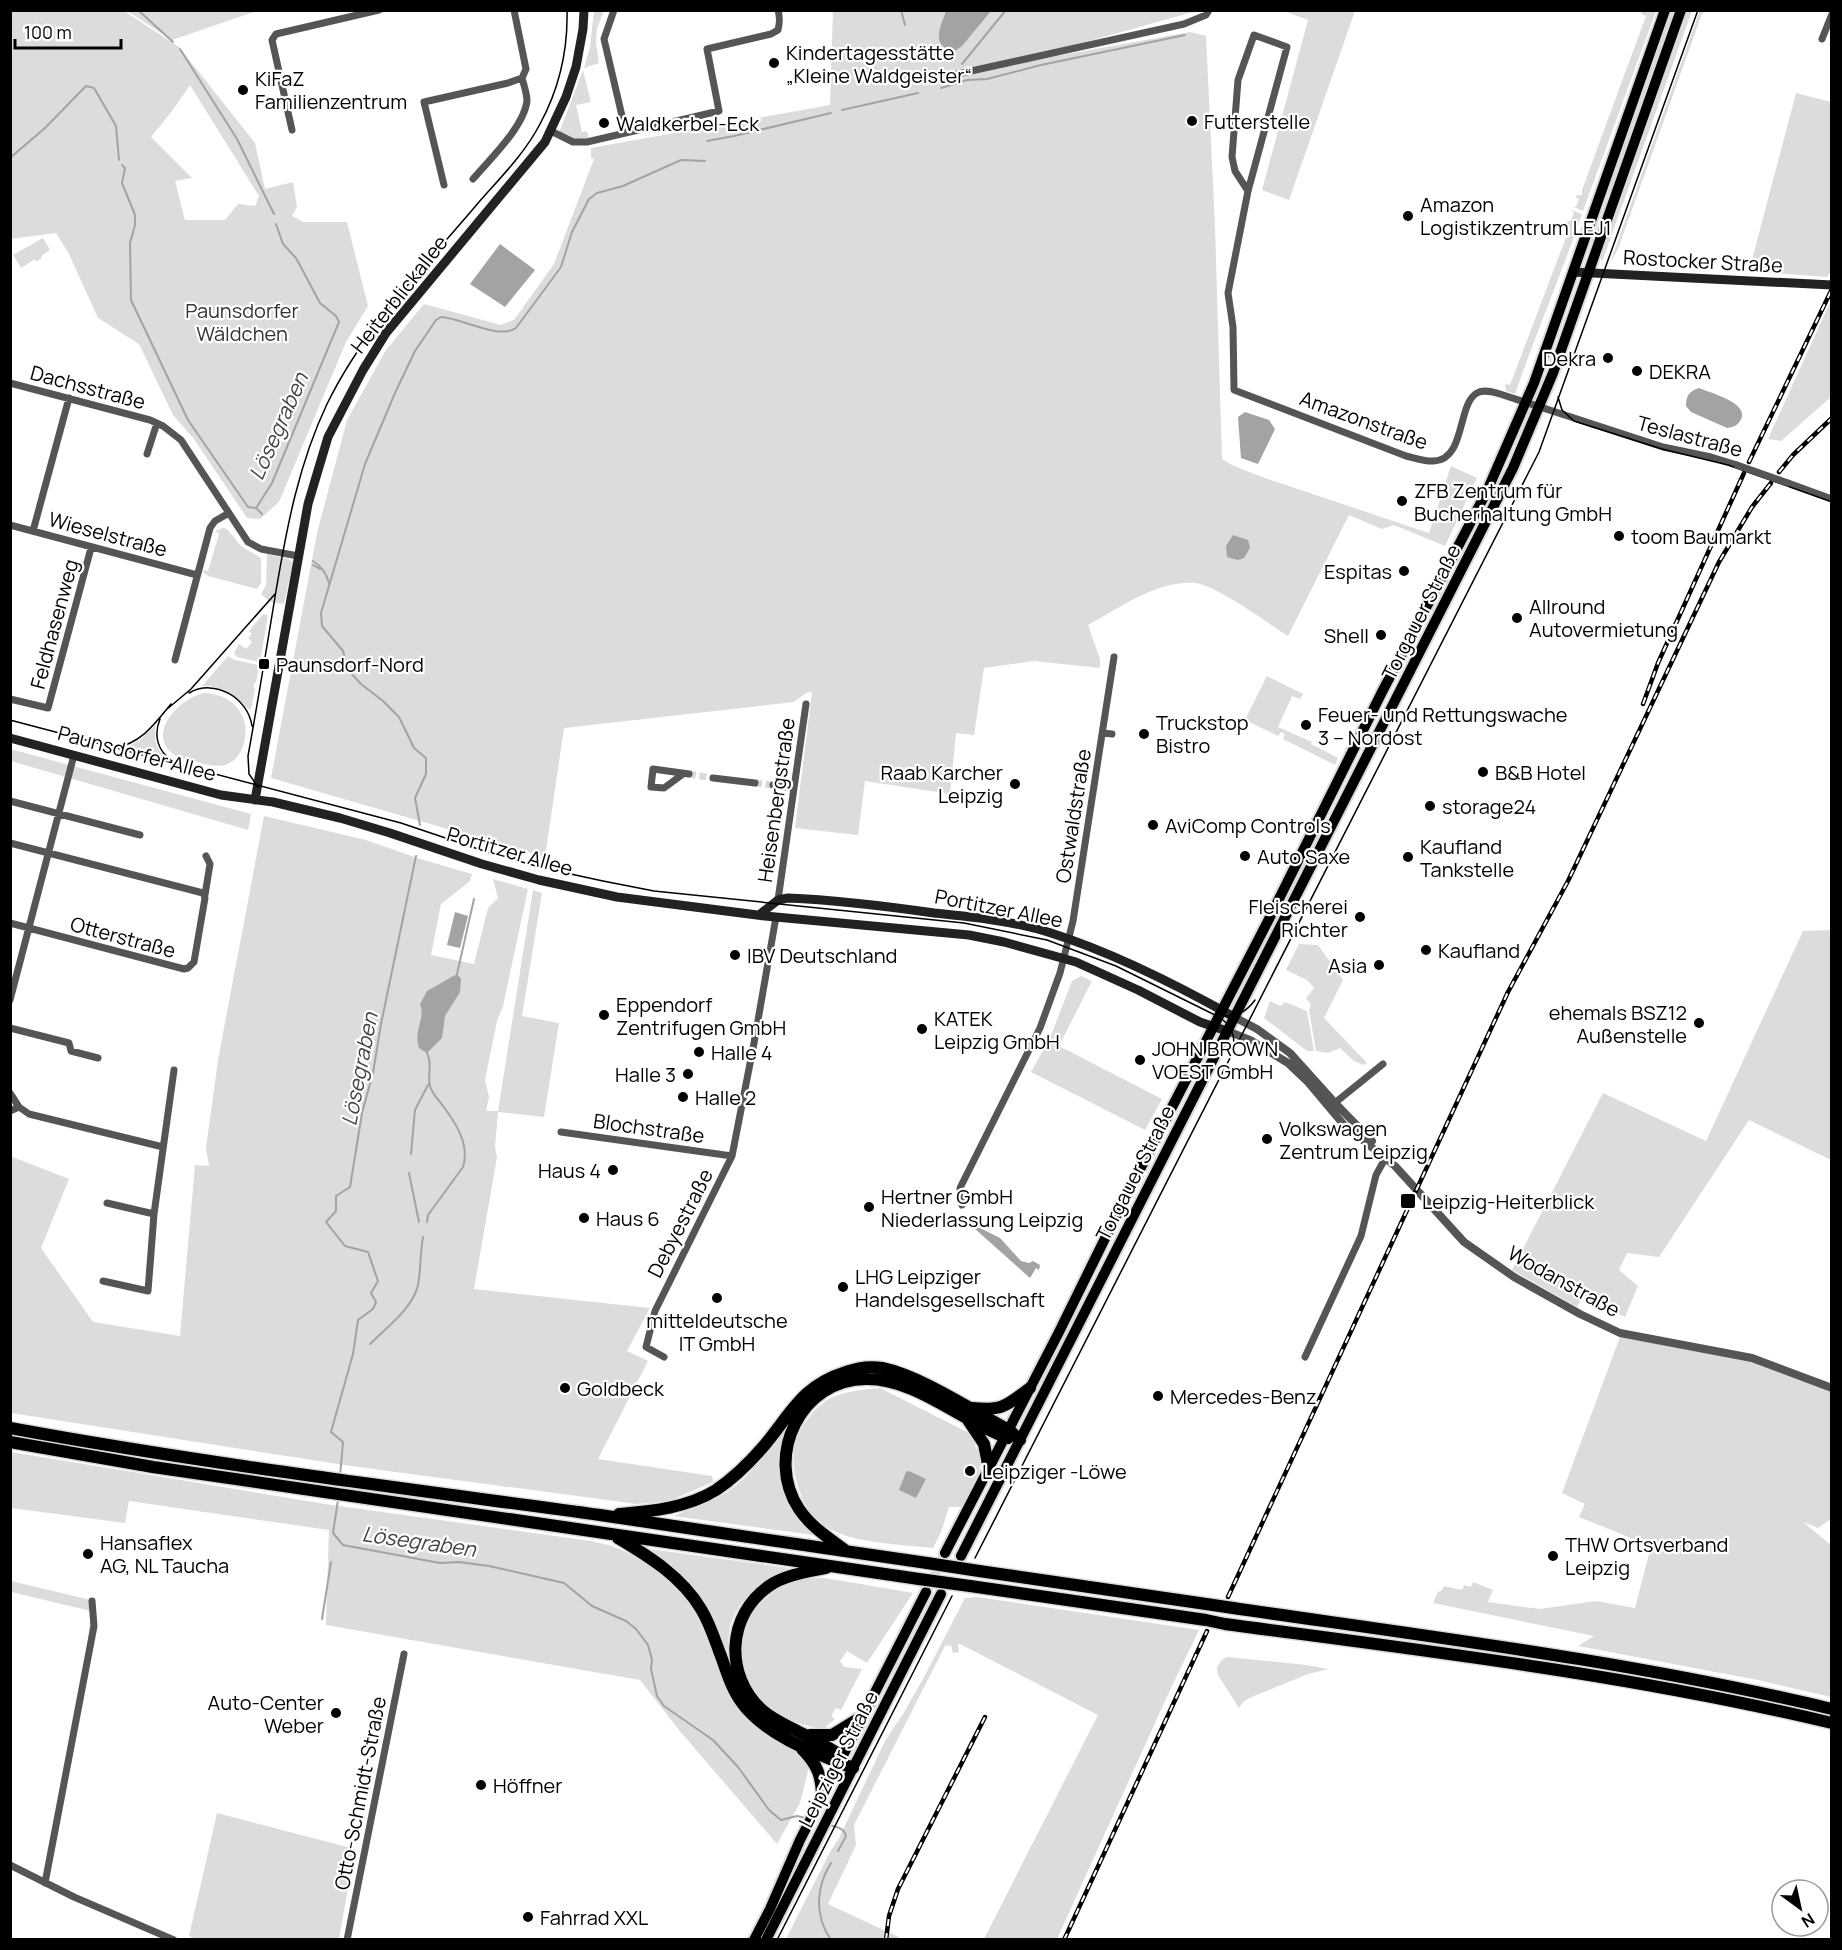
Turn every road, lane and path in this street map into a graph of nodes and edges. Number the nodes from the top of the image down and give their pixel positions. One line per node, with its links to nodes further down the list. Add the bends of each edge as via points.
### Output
1 (378, 10): 13 (street, via 273,36)
2 (514, 10): 11 (street, via 526,69)
3 (584, 10): 14 (main road, Heiterblickallee, via 576,67)
4 (614, 10): 15 (street, via 604,39)
5 (778, 10): 15 (street, via 778,30 771,34 707,49 719,111)
6 (1209, 10): 12 (street, via 1184,24)
7 (1665, 10): 19 (main road, Torgauer Straße)
8 (1681, 10): 20 (main road, Torgauer Straße)
9 (1832, 14): 10 (street)
10 (1822, 39)
11 (522, 78): 16 (street, via 527,100 522,116); 17 (street, via 424,102)
12 (935, 79)
13 (292, 129)
14 (551, 131): 15 (street, via 573,142); 33 (main road, Heiterblickallee, via 386,333 363,370 328,437 308,504)
15 (626, 133)
16 (473, 179)
17 (444, 185)
18 (1248, 191): 18 (street, via 1235,171 1232,157 1238,80 1254,35 1287,47); 24 (street, Amazonstraße, via 1228,293 1234,390 1406,456 1436,462 1455,447 1471,399 1479,392)
19 (1573, 272): 20 (main road, Rostocker Straße); 24 (main road, Torgauer Straße)
20 (1588, 273): 21 (main road, Rostocker Straße); 25 (main road, Torgauer Straße)
21 (1829, 285)
22 (10, 383): 23 (street, Dachsstraße)
23 (69, 398): 26 (street, Dachsstraße); 31 (street)
24 (1527, 403): 25 (street, Amazonstraße); 63 (main road, Torgauer Straße, via 1487,491)
25 (1540, 407): 28 (street, Teslastraße, bridge, via 1662,447 1737,465); 64 (main road, Torgauer Straße, via 1500,497)
26 (157, 423): 27 (street, Dachsstraße); 29 (street, Dachsstraße, via 181,440)
27 (147, 454)
28 (1832, 499)
29 (228, 513): 33 (street, Dachsstraße, via 253,546); 34 (street, via 210,528)
30 (10, 525): 31 (street, Wieselstraße)
31 (33, 531): 32 (street, Wieselstraße)
32 (91, 548): 34 (street, Wieselstraße); 37 (street, Feldhasenweg, via 48,708)
33 (298, 556): 47 (main road, Heiterblickallee)
34 (197, 575): 36 (street)
35 (1114, 657): 39 (street, Ostwaldstraße)
36 (175, 660)
37 (10, 699)
38 (806, 704): 46 (street, Heisenbergstraße)
39 (1103, 733): 40 (street, Ostwaldstraße); 60 (street, Ostwaldstraße)
40 (1112, 734)
41 (10, 738): 42 (main road, Paunsdorfer Allee)
42 (74, 755): 47 (main road, Paunsdorfer Allee, via 221,795); 49 (street)
43 (713, 778): 44 (street)
44 (755, 783)
45 (773, 785): 46 (street)
46 (793, 788): 55 (street, Heisenbergstraße)
47 (255, 800): 56 (main road, Portitzer Allee, via 340,818 538,880 617,897)
48 (10, 801): 49 (street)
49 (60, 814): 50 (street); 52 (street)
50 (140, 835)
51 (10, 843): 52 (street)
52 (48, 854): 54 (street); 59 (street)
53 (206, 856): 54 (street, Otterstraße, via 210,864)
54 (205, 895): 59 (street, Otterstraße, via 194,962 184,969)
55 (778, 900): 56 (main road); 60 (main road, Portitzer Allee, via 805,899 976,918)
56 (759, 915): 57 (main road, Portitzer Allee)
57 (776, 917): 61 (main road, Portitzer Allee, via 969,935); 77 (street, Debyestraße)
58 (10, 923): 59 (street, Otterstraße)
59 (29, 928): 62 (street)
60 (1069, 939): 61 (street, Ostwaldstraße); 63 (main road, Portitzer Allee, via 1113,956)
61 (1063, 958): 65 (main road, Portitzer Allee); 80 (street, Ostwaldstraße, via 1040,1028 960,1188)
62 (10, 1000)
63 (1222, 1010): 64 (main road, Wodanstraße); 65 (main road, Torgauer Straße)
64 (1234, 1017): 67 (main road, Torgauer Straße); 72 (street, Wodanstraße, via 1279,1044 1310,1074)
65 (1214, 1027): 67 (main road, Wodanstraße); 85 (main road, Torgauer Straße)
66 (10, 1028): 68 (street, via 69,1043 71,1051)
67 (1227, 1031): 72 (street, Wodanstraße, via 1288,1063); 90 (main road, Torgauer Straße)
68 (98, 1058)
69 (1383, 1064): 72 (street)
70 (174, 1070): 76 (street)
71 (10, 1092): 73 (street)
72 (1332, 1105): 78 (street, Wodanstraße)
73 (19, 1107): 74 (street); 76 (street, via 29,1114)
74 (10, 1111)
75 (561, 1132): 77 (street, Blochstraße)
76 (163, 1147): 81 (street)
77 (732, 1156): 83 (street, Debyestraße, via 655,1311 646,1347)
78 (1386, 1157): 84 (street, via 1373,1182 1361,1236); 86 (street, Wodanstraße, via 1464,1242 1580,1314 1620,1333 1752,1358)
79 (107, 1203): 81 (street)
80 (962, 1205)
81 (154, 1214): 82 (street, via 148,1291)
82 (103, 1281)
83 (664, 1357)
84 (1305, 1357)
85 (1030, 1388): 87 (highway, via 998,1409); 89 (main road, Torgauer Straße)
86 (1832, 1388)
87 (967, 1412): 89 (highway); 92 (highway, via 984,1444); 93 (highway, via 906,1375 880,1368 857,1368 816,1385 799,1400 764,1447 715,1491 673,1507); 95 (highway, via 899,1384 867,1378 823,1392 800,1415 786,1448 789,1487 811,1524)
88 (10, 1428): 93 (highway, via 181,1458)
89 (1007, 1434): 90 (highway); 92 (main road, Torgauer Straße)
90 (1020, 1440): 97 (main road, Torgauer Straße)
91 (10, 1442): 94 (highway, via 153,1467)
92 (989, 1469): 96 (main road, Torgauer Straße)
93 (600, 1515): 95 (highway)
94 (611, 1534): 98 (highway); 106 (highway, via 680,1581 704,1615 735,1694 764,1725)
95 (847, 1552): 103 (highway, bridge, via 1566,1657)
96 (945, 1553)
97 (961, 1556)
98 (836, 1566): 105 (highway, bridge, via 1586,1674); 106 (highway, via 792,1576 769,1586 742,1616 735,1642 736,1665 744,1688 763,1711)
99 (926, 1592): 104 (main road)
100 (941, 1594): 108 (main road, Leipziger Straße)
101 (92, 1601): 111 (street, via 94,1626)
102 (404, 1654): 113 (street, Otto-Schmidt-Straße)
103 (1832, 1709)
104 (863, 1716): 106 (highway, via 832,1735); 107 (main road)
105 (1832, 1723)
106 (801, 1740): 107 (highway); 109 (highway, via 818,1768)
107 (841, 1759): 108 (highway); 109 (main road)
108 (854, 1766): 115 (main road, Leipziger Straße)
109 (822, 1797): 114 (main road)
110 (10, 1866): 111 (street)
111 (45, 1883): 112 (street)
112 (174, 1940)
113 (347, 1940)
114 (754, 1940)
115 (766, 1940)

